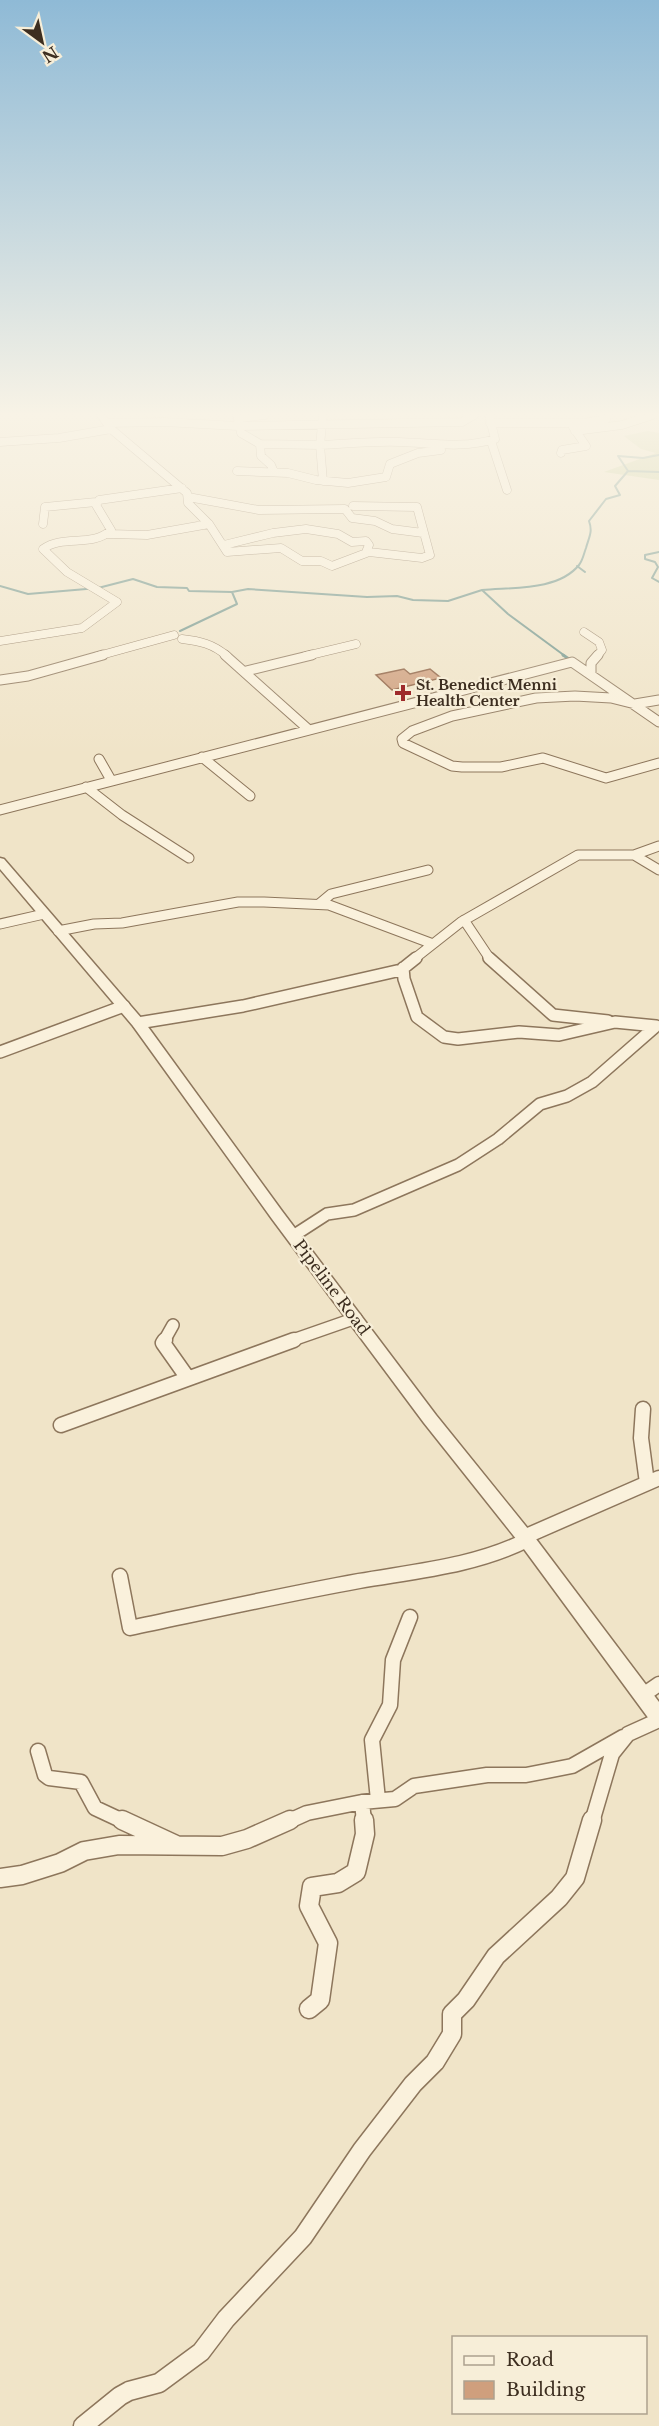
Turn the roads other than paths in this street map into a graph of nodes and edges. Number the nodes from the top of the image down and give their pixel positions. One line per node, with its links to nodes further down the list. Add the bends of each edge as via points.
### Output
1 (110, 528): 9 (street)
2 (177, 528): 9 (street, via 147,535)
3 (212, 528): 10 (street)
4 (302, 528): 10 (street)
5 (304, 528): 11 (street, via 341,535 352,542 366,541)
6 (390, 528): 8 (street)
7 (422, 528): 8 (street)
8 (423, 533): 11 (street, via 430,555 427,557)
9 (109, 534): 13 (street, via 50,544 43,549 61,569 117,602 88,625 75,630)
10 (224, 545): 11 (street, via 232,553 281,548 302,561 321,561 331,567)
11 (366, 552)
12 (584, 632): 16 (street, via 599,642 602,650 591,663)
13 (0, 641)
14 (356, 644): 15 (street)
15 (246, 671): 17 (street, via 212,645 178,637); 21 (street)
16 (591, 674): 19 (street); 21 (street, via 572,662)
17 (0, 680)
18 (659, 700): 19 (street)
19 (635, 704): 20 (street); 24 (street, via 611,698 536,698 452,716 412,731 402,739 432,758 462,767 501,767 543,758 606,778)
20 (658, 721)
21 (308, 729): 22 (street)
22 (202, 757): 25 (street); 27 (street)
23 (99, 759): 25 (street)
24 (659, 763)
25 (111, 780): 26 (street)
26 (86, 787): 28 (street); 31 (street)
27 (250, 796)
28 (0, 810)
29 (659, 846): 30 (street)
30 (634, 855): 34 (street); 37 (street, via 578,855)
31 (189, 858)
32 (0, 862): 36 (street, Pipeline Road)
33 (428, 870): 35 (street, via 331,894)
34 (659, 870)
35 (319, 904): 39 (street, via 238,902); 40 (street)
36 (44, 914): 38 (street); 39 (street, Pipeline Road)
37 (464, 920): 40 (street); 43 (street, via 492,962 553,1015)
38 (0, 924)
39 (58, 931): 42 (street, Pipeline Road)
40 (433, 944): 41 (street)
41 (404, 974): 43 (street, via 417,1017 444,1037 519,1032 559,1035); 44 (street, via 386,973 243,1006)
42 (124, 1006): 44 (street, Pipeline Road); 45 (street)
43 (615, 1022): 46 (street, via 656,1026 592,1082 567,1096 540,1104 498,1139 458,1165 354,1210 327,1214)
44 (138, 1023): 46 (street, Pipeline Road)
45 (0, 1052)
46 (293, 1236): 47 (street, Pipeline Road)
47 (356, 1318): 49 (street); 53 (street, Pipeline Road)
48 (173, 1324): 49 (street, via 164,1343)
49 (187, 1377): 51 (street)
50 (643, 1409): 52 (street, via 641,1438)
51 (61, 1425)
52 (653, 1481): 53 (street)
53 (526, 1539): 54 (street, via 513,1549 483,1558 130,1628); 57 (street, Pipeline Road)
54 (120, 1576)
55 (410, 1617): 61 (street, via 393,1661 388,1710 374,1734 372,1744 380,1788)
56 (659, 1684): 57 (street)
57 (643, 1695): 58 (street, Pipeline Road)
58 (659, 1719): 59 (street)
59 (628, 1734): 61 (street, via 572,1766 526,1775 457,1778 414,1786 395,1799); 65 (street, via 612,1754 575,1878 496,1956 452,2014 452,2034 435,2062 362,2150 303,2237 226,2319 201,2352 159,2383 120,2396)
60 (38, 1750): 62 (street, via 49,1778 81,1782 95,1808)
61 (370, 1801): 62 (street, via 307,1813 222,1846); 64 (street, via 356,1872 338,1883 312,1887 309,1906 328,1943 320,2000)
62 (176, 1845): 63 (street, via 119,1845 84,1851 60,1863)
63 (0, 1878)
64 (309, 2009)
65 (83, 2426)

